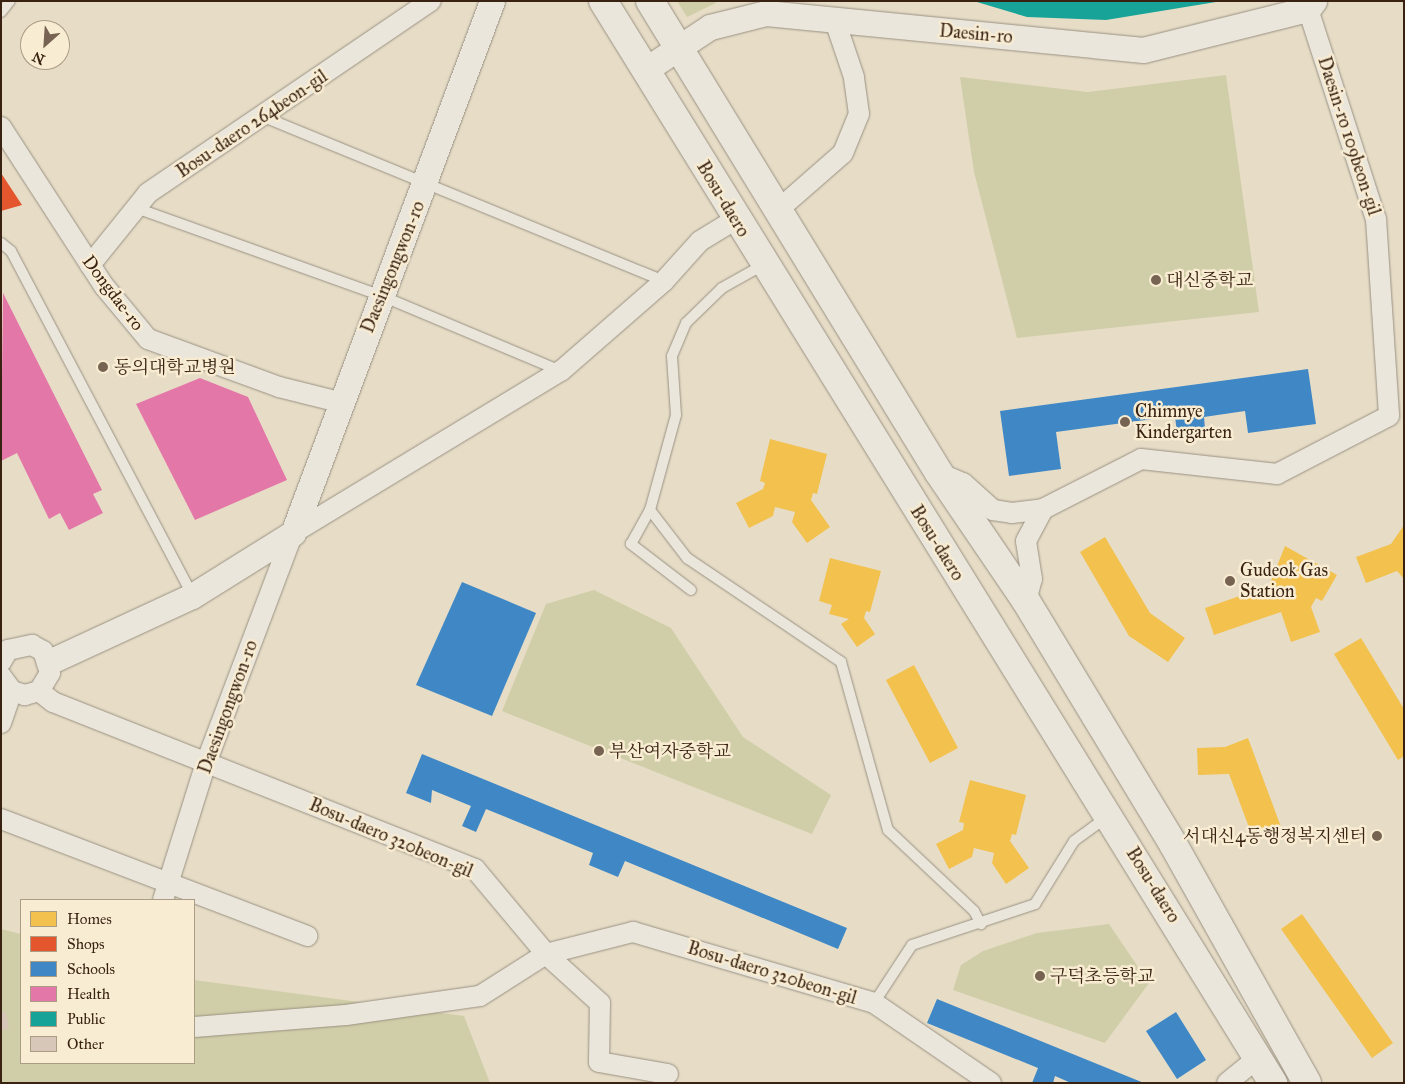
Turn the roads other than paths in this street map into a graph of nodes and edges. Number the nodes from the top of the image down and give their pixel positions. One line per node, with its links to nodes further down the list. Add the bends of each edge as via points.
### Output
1 (10, 1): 8 (lane)
2 (431, 1): 13 (street, Bosu-daero 264beon-gil)
3 (492, 1): 15 (street, Daesingongwon-ro)
4 (603, 1): 12 (main road, Bosu-daero)
5 (650, 1): 11 (main road, Bosu-daero)
6 (739, 1): 9 (street)
7 (1311, 5): 10 (street, Daesin-ro, via 1143,50); 26 (street, Daesin-ro 109beon-gil, via 1376,219)
8 (1, 12)
9 (766, 13): 10 (street, Daesin-ro); 11 (street, Daesin-ro, via 710,27)
10 (835, 21): 17 (street, via 854,77 859,114 843,153)
11 (678, 47): 12 (street, Daesin-ro); 17 (main road, Bosu-daero)
12 (645, 70): 18 (main road, Bosu-daero)
13 (264, 117): 15 (lane); 16 (street, Bosu-daero 264beon-gil, via 148,193)
14 (3, 131): 20 (street, Dongdae-ro)
15 (426, 184): 22 (lane); 23 (street, Daesingongwon-ro)
16 (139, 209): 20 (street, Bosu-daero 264beon-gil); 23 (lane)
17 (778, 210): 27 (main road, Bosu-daero)
18 (736, 219): 21 (main road, Bosu-daero); 22 (street, via 700,241)
19 (1, 243): 32 (lane, via 11,251)
20 (90, 264): 25 (street, Dongdae-ro, via 148,339 279,387)
21 (763, 265): 29 (lane, via 722,288 686,323 672,356 676,415); 40 (main road, Bosu-daero)
22 (664, 280): 24 (street)
23 (382, 296): 24 (lane); 25 (street, Daesingongwon-ro)
24 (561, 371): 30 (street)
25 (339, 402): 30 (street, Daesingongwon-ro)
26 (1397, 419): 28 (street, via 1277,474 1140,459)
27 (939, 473): 28 (street, via 963,483 993,510 1012,513); 33 (main road, Bosu-daero)
28 (1044, 509): 33 (street, via 1026,541 1032,579)
29 (650, 510): 31 (lane, via 631,544); 45 (lane, via 687,558 841,662 888,830 974,911)
30 (293, 533): 32 (street); 39 (street, Daesingongwon-ro)
31 (691, 590)
32 (192, 596): 35 (street)
33 (1026, 601): 55 (main road, Bosu-daero, via 1173,844)
34 (4, 652): 35 (street, via 32,645)
35 (49, 662): 37 (street, via 47,683)
36 (7, 683): 37 (street, via 25,695); 38 (street)
37 (39, 691): 39 (street, Bosu-daero 320beon-gil, via 53,702)
38 (1, 723)
39 (206, 763): 42 (street, Daesingongwon-ro); 47 (street, Bosu-daero 320beon-gil, via 475,869)
40 (1108, 816): 45 (lane, via 1074,841 1035,904); 50 (main road, Bosu-daero)
41 (1, 819): 42 (street)
42 (166, 892): 43 (street)
43 (188, 899)
44 (195, 901): 46 (street)
45 (981, 924): 48 (lane, via 912,945)
46 (307, 936)
47 (546, 954): 48 (street, Bosu-daero 320beon-gil, via 634,932); 49 (street, via 480,996 346,1015); 51 (street, via 600,1003 599,1062)
48 (874, 1003): 52 (street, Bosu-daero 320beon-gil)
49 (195, 1028)
50 (1259, 1056): 53 (street); 54 (main road, Bosu-daero)
51 (668, 1074)
52 (991, 1083)
53 (1227, 1083)
54 (1273, 1083)
55 (1307, 1083)

